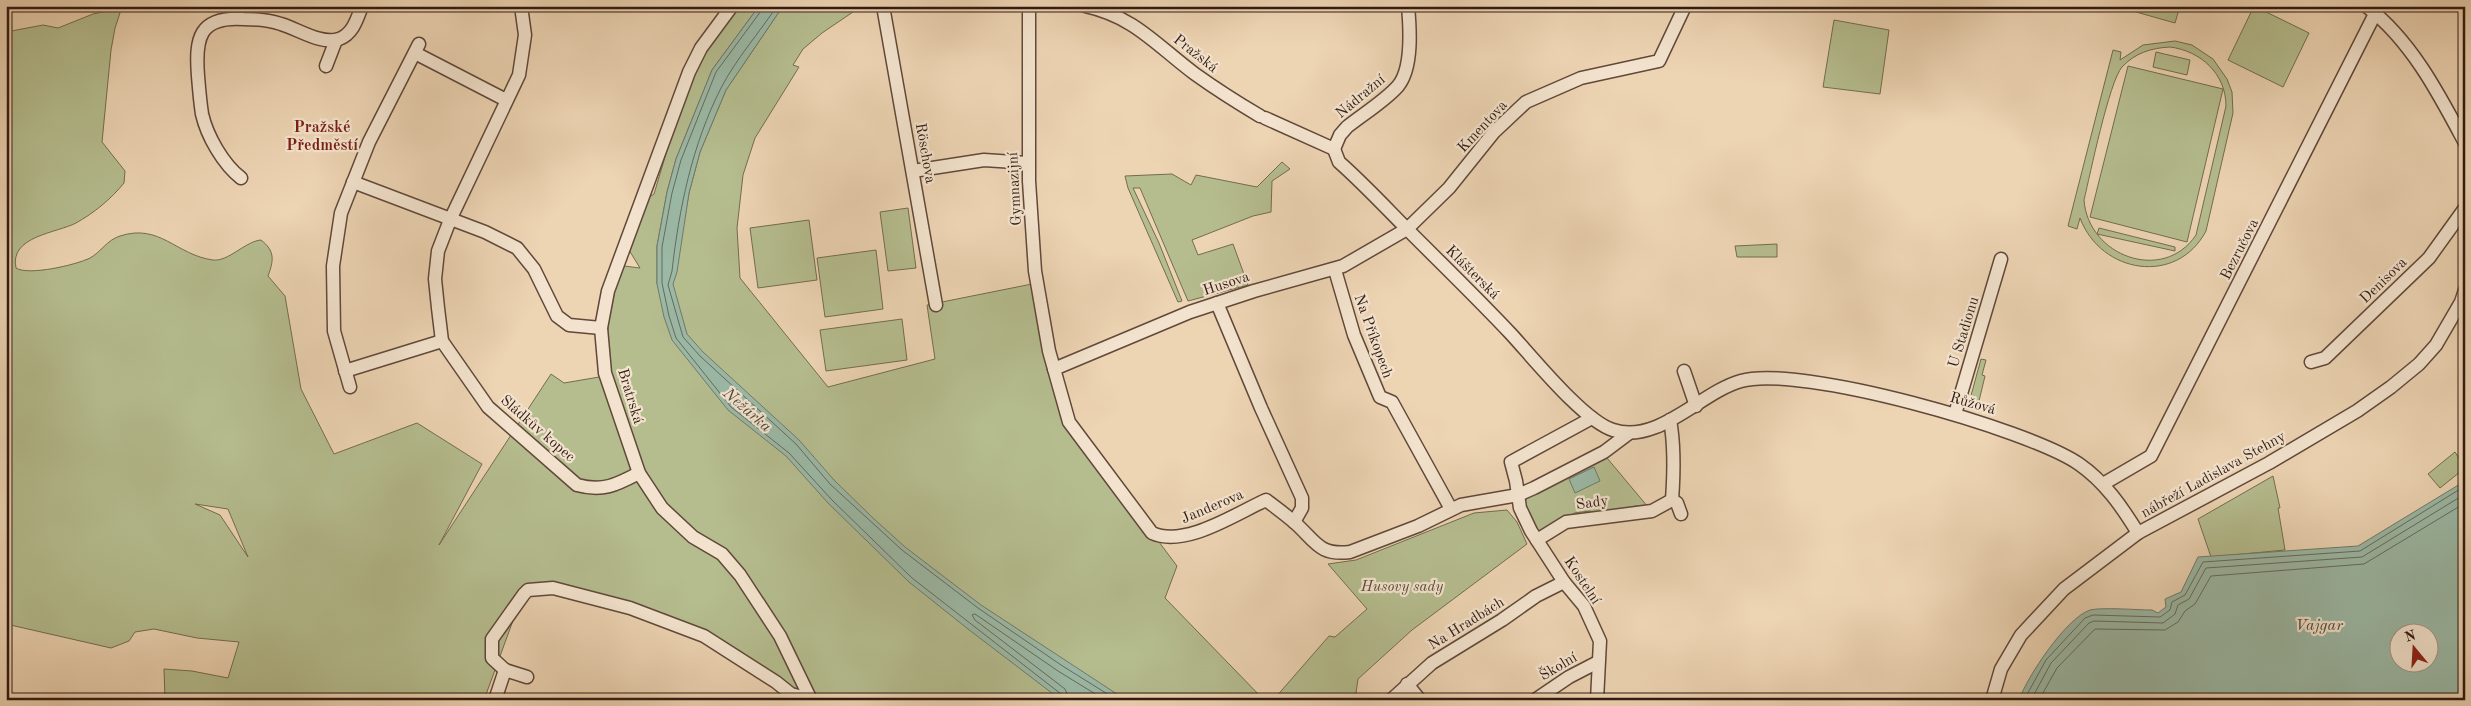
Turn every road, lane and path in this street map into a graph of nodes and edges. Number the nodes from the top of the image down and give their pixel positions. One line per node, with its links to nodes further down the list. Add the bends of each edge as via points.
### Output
1 (362, 6): 10 (street, via 349,33)
2 (521, 6): 12 (street, Sládkův kopec, via 524,35 519,75)
3 (732, 6): 27 (street, Bratrská, via 701,48 689,72 622,248 608,291)
4 (883, 6): 16 (street, Röschova)
5 (1029, 6): 15 (street, Gymnazijní)
6 (1085, 6): 14 (street, Pražská, via 1128,20 1195,73 1262,117)
7 (1408, 6): 14 (street, Nádražní, via 1408,53 1398,85 1347,127)
8 (1685, 6): 21 (street, Kmentova, via 1659,62 1581,78 1526,102 1494,132 1449,188)
9 (2374, 9): 13 (street, via 2421,68); 40 (street, Bezručova, via 2151,456)
10 (336, 40): 11 (street); 17 (street, via 325,40 276,22 238,18 210,24 201,33 196,53 203,116 217,147)
11 (326, 66)
12 (506, 100): 18 (street, via 417,48 369,142); 20 (street, Sládkův kopec)
13 (2465, 143)
14 (1334, 149): 21 (street, Klášterská, via 1339,162)
15 (1028, 163): 16 (street, via 984,160); 30 (street, Gymnazijní, via 1034,271)
16 (913, 171): 26 (street, Röschova)
17 (242, 178)
18 (353, 182): 20 (street); 31 (street, via 341,213 333,266 334,332)
19 (2465, 208): 29 (street, Denisova, via 2429,258 2325,358)
20 (450, 220): 27 (street, via 517,248 534,269 557,316 569,325); 28 (street, Sládkův kopec, via 438,251 435,279)
21 (1407, 228): 23 (street, Husova); 36 (street, Klášterská)
22 (2001, 259): 35 (street, U Stadionu)
23 (1335, 270): 25 (street, Husova); 43 (street, Na Příkopech, via 1354,335 1380,397 1392,402)
24 (2465, 290): 46 (street, nábřeží Ladislava Stehny, via 2436,345 2391,387 2275,459)
25 (1217, 303): 30 (street, Husova); 45 (street, via 1302,498 1302,508)
26 (936, 305)
27 (601, 328): 39 (street, Bratrská, via 605,373)
28 (442, 340): 31 (street); 39 (street, Sládkův kopec, via 488,407 577,485 592,489 616,485)
29 (2311, 362)
30 (1054, 369): 45 (street, Janderova, via 1069,422 1152,533 1170,538 1194,534 1266,500)
31 (345, 371): 33 (street)
32 (1684, 371): 34 (street)
33 (350, 387)
34 (1696, 406): 35 (street, Růžová, via 1737,382 1761,378 1833,386); 37 (street, Růžová)
35 (1955, 414): 40 (street, Růžová, via 2046,447 2080,464)
36 (1592, 418): 38 (street, Klášterská, via 1607,428); 41 (street, via 1511,462)
37 (1670, 420): 38 (street, Růžová); 42 (street, via 1674,462)
38 (1628, 434): 41 (street, Janderova, via 1604,452)
39 (639, 473): 53 (street, Bratrská, via 662,508 693,537 722,554 740,575 780,636)
40 (2103, 484): 46 (street, Růžová)
41 (1518, 495): 43 (street, Janderova, via 1471,502); 47 (street, via 1520,508)
42 (1672, 500): 44 (street); 47 (street, Sady, via 1652,511 1566,522)
43 (1451, 509): 45 (street, Janderova, via 1418,526 1338,553 1316,545)
44 (1682, 514)
45 (1294, 522)
46 (2138, 534): 59 (street, nábřeží Ladislava Stehny, via 2064,589 2038,615 2007,656)
47 (1537, 540): 48 (street, Kostelní)
48 (1564, 582): 49 (street, Kostelní, via 1584,606 1600,641); 52 (street, Na Hradbách, via 1536,596 1432,663)
49 (1598, 662): 57 (street, Školní); 58 (street, Kostelní)
50 (505, 670): 51 (street); 53 (street, Bratrská, via 492,658 492,639 528,590 553,588 630,608 704,636 791,694); 54 (street)
51 (527, 677)
52 (1407, 684): 55 (street, Na Hradbách); 56 (street)
53 (811, 699)
54 (494, 700)
55 (1391, 700)
56 (1420, 700)
57 (1535, 700)
58 (1597, 700)
59 (1992, 700)

